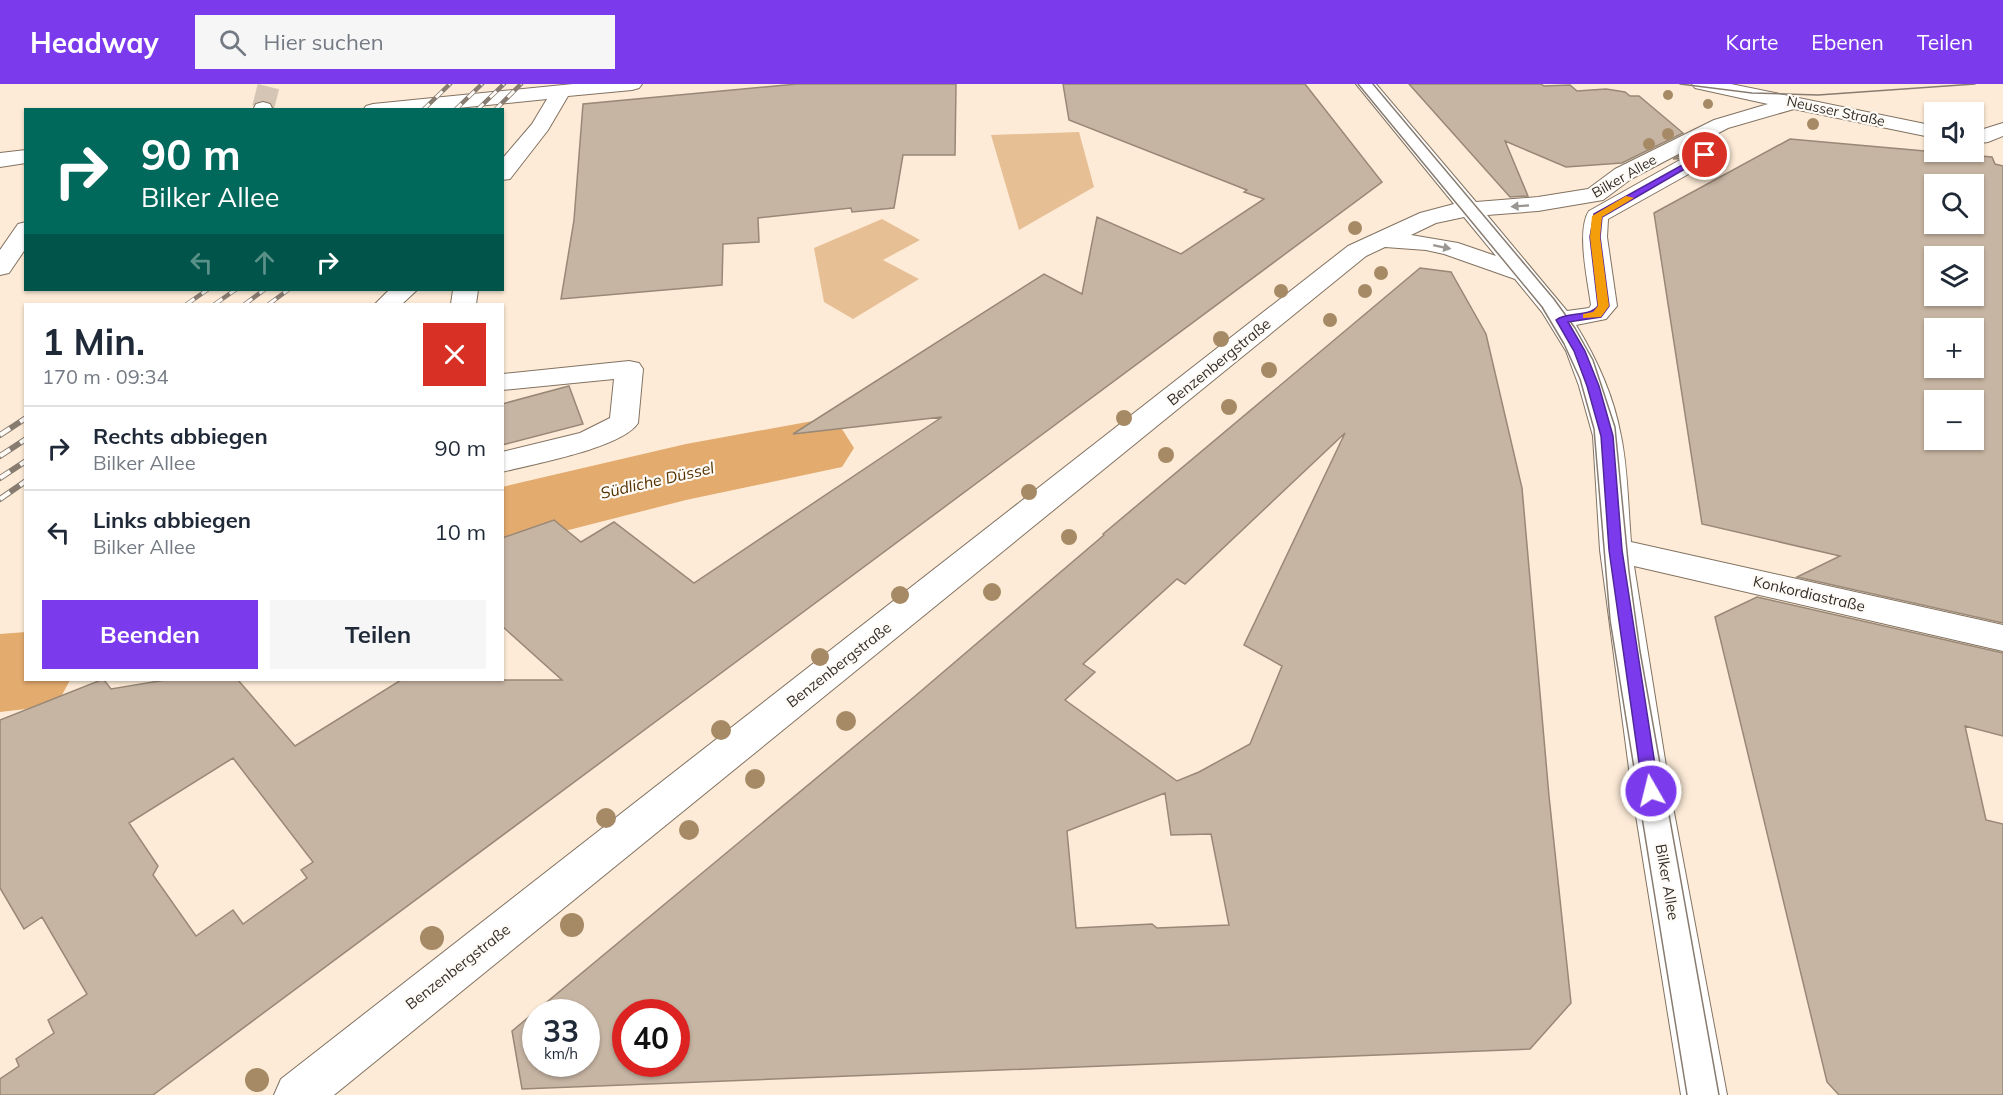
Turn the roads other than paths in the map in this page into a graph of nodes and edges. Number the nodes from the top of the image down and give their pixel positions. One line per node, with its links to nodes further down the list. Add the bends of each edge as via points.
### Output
1 (632, 84): 4 (street)
2 (1366, 84): 16 (street, Bilker Allee)
3 (1702, 84): 5 (street, Neusser Straße)
4 (561, 91): 6 (street); 14 (street, via 541,126)
5 (1796, 102): 8 (street, Neusser Straße); 15 (street, Bilker Allee, via 1721,124 1623,174 1595,195); 17 (street, Bilker Allee)
6 (393, 108)
7 (2003, 129): 9 (street)
8 (1924, 130)
9 (1984, 137)
10 (1984, 146): 11 (street)
11 (2003, 151)
12 (24, 156): 13 (street)
13 (0, 160)
14 (504, 172)
15 (1570, 201): 16 (street, Bilker Allee, one-way to 16); 17 (street)
16 (1470, 209): 20 (street, Benzenbergstraße, via 1428,218); 22 (street, Bilker Allee)
17 (1597, 216): 25 (street, Bilker Allee, via 1595,237 1604,306 1597,314)
18 (0, 225): 19 (street)
19 (20, 232): 21 (street)
20 (1384, 240): 22 (street, Benzenbergstraße, one-way to 22, via 1450,248); 30 (street, Benzenbergstraße, via 1357,251)
21 (0, 268)
22 (1524, 274): 25 (street, Bilker Allee)
23 (403, 291): 24 (street)
24 (388, 303)
25 (1561, 320): 28 (street, Bilker Allee, via 1579,351 1607,436)
26 (504, 382): 27 (street, via 629,369 624,423 589,440)
27 (504, 461)
28 (1616, 550): 29 (street, Konkordiastraße); 31 (street, Bilker Allee, via 1651,791)
29 (2003, 638)
30 (298, 1095)
31 (1704, 1095)

